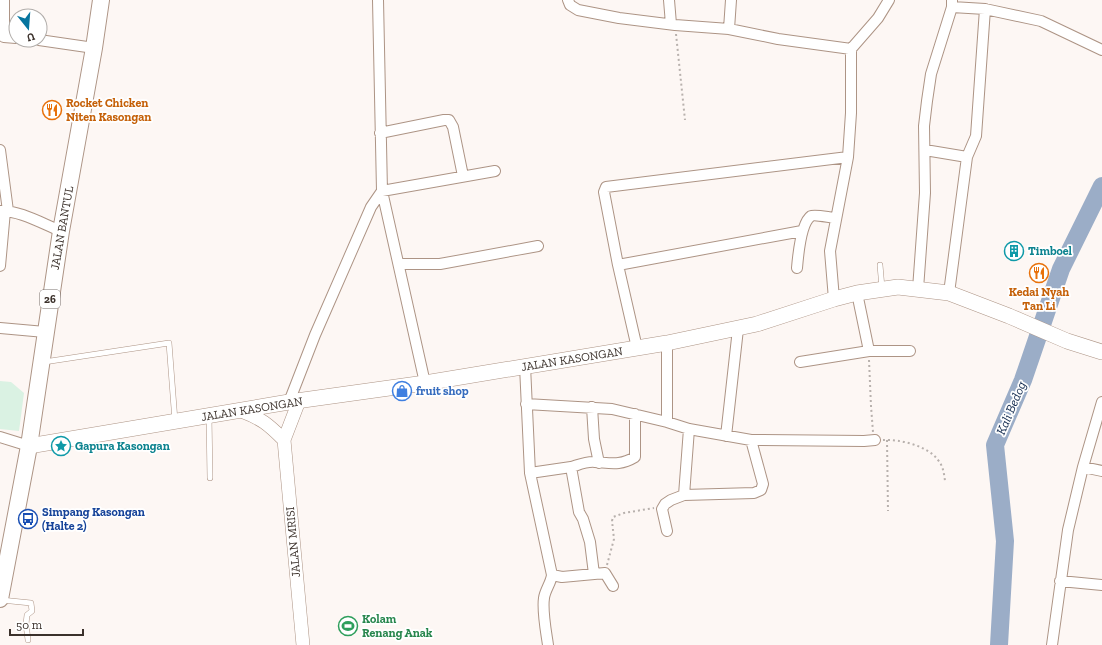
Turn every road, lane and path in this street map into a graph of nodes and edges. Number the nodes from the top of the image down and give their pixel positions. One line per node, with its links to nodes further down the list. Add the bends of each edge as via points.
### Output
1 (4, 0): 12 (street)
2 (101, 0): 14 (main road, JALAN BANTUL / 26)
3 (378, 0): 18 (street)
4 (568, 0): 10 (street, via 570,5 578,10)
5 (669, 0): 10 (street)
6 (731, 0): 11 (street)
7 (889, 0): 15 (street, via 878,18)
8 (952, 3): 9 (street); 20 (street, via 930,74 924,126)
9 (987, 6): 16 (street, via 1041,21); 22 (street, via 976,136)
10 (673, 25): 11 (street); 17 (path)
11 (729, 30): 15 (street)
12 (2, 37)
13 (48, 41): 14 (street)
14 (94, 48): 28 (main road, JALAN BANTUL / 26)
15 (851, 49): 21 (street)
16 (1102, 50)
17 (685, 120)
18 (380, 133): 24 (street, via 449,120 453,127); 25 (street)
19 (0, 150): 26 (street)
20 (925, 150): 22 (street); 37 (street, via 926,193)
21 (848, 157): 27 (street); 33 (street, via 606,187 604,192)
22 (967, 157): 39 (street)
23 (495, 170): 24 (street)
24 (463, 176): 25 (street)
25 (382, 191): 31 (street); 53 (street, via 368,214 315,335)
26 (4, 211): 28 (street); 32 (street)
27 (836, 218): 29 (street, via 812,216); 40 (street, via 830,251)
28 (61, 231): 43 (main road, JALAN BANTUL / 26)
29 (802, 231): 33 (street); 35 (street)
30 (538, 246): 31 (street, via 440,264)
31 (399, 264): 52 (street)
32 (0, 266)
33 (618, 266): 45 (street)
34 (880, 266): 36 (lane)
35 (797, 268)
36 (882, 289): 37 (main road, JALAN KASONGAN); 38 (main road, JALAN KASONGAN)
37 (918, 289): 39 (main road, JALAN KASONGAN)
38 (857, 293): 40 (main road, JALAN KASONGAN); 46 (street)
39 (949, 294): 48 (main road, JALAN KASONGAN, via 1009,316 1067,342)
40 (834, 299): 42 (main road, JALAN KASONGAN)
41 (2, 326): 43 (street)
42 (738, 328): 44 (main road, JALAN KASONGAN); 63 (street)
43 (45, 332): 49 (main road, JALAN BANTUL / 26)
44 (667, 343): 45 (main road, JALAN KASONGAN); 61 (street)
45 (637, 348): 51 (main road, JALAN KASONGAN)
46 (869, 351): 47 (street); 50 (street); 67 (path)
47 (910, 351)
48 (1102, 352)
49 (41, 362): 60 (lane, via 169,343); 69 (main road, JALAN BANTUL / 26)
50 (800, 362)
51 (525, 366): 52 (main road, JALAN KASONGAN); 55 (street)
52 (426, 383): 53 (main road, JALAN KASONGAN)
53 (294, 401): 57 (main road, JALAN KASONGAN); 65 (street)
54 (1102, 402): 72 (street)
55 (526, 404): 56 (street); 74 (street)
56 (592, 407): 58 (street); 70 (street)
57 (241, 411): 59 (main road, JALAN KASONGAN); 65 (street, via 267,423)
58 (635, 414): 61 (street); 70 (street, via 635,457 621,463)
59 (209, 416): 60 (main road, JALAN KASONGAN); 75 (lane)
60 (175, 422): 69 (main road, JALAN KASONGAN)
61 (668, 422): 62 (street)
62 (689, 429): 63 (street); 77 (street)
63 (726, 436): 66 (street)
64 (0, 437): 69 (street)
65 (284, 440): 89 (street, JALAN MRISI)
66 (751, 440): 67 (street); 77 (street, via 763,484 759,492)
67 (875, 440): 68 (path)
68 (887, 440): 76 (path, via 914,445 933,454 942,466); 79 (path)
69 (29, 446): 87 (main road, JALAN BANTUL / 26)
70 (599, 463): 71 (street)
71 (571, 467): 74 (street); 82 (street, via 579,512 590,542)
72 (1083, 467): 73 (street); 84 (street, via 1068,530)
73 (1102, 471)
74 (530, 473): 83 (street)
75 (210, 478)
76 (945, 481)
77 (684, 495): 78 (street)
78 (663, 506): 80 (street); 81 (path, via 613,517 614,539)
79 (888, 511)
80 (667, 531)
81 (604, 573): 82 (street); 86 (street)
82 (594, 574): 83 (street, via 562,577)
83 (552, 575): 90 (street, via 543,602)
84 (1060, 581): 85 (street); 91 (street)
85 (1102, 585)
86 (613, 586)
87 (4, 600): 88 (lane, via 31,603 33,608 27,615 26,624)
88 (28, 640)
89 (303, 645)
90 (548, 645)
91 (1052, 645)

